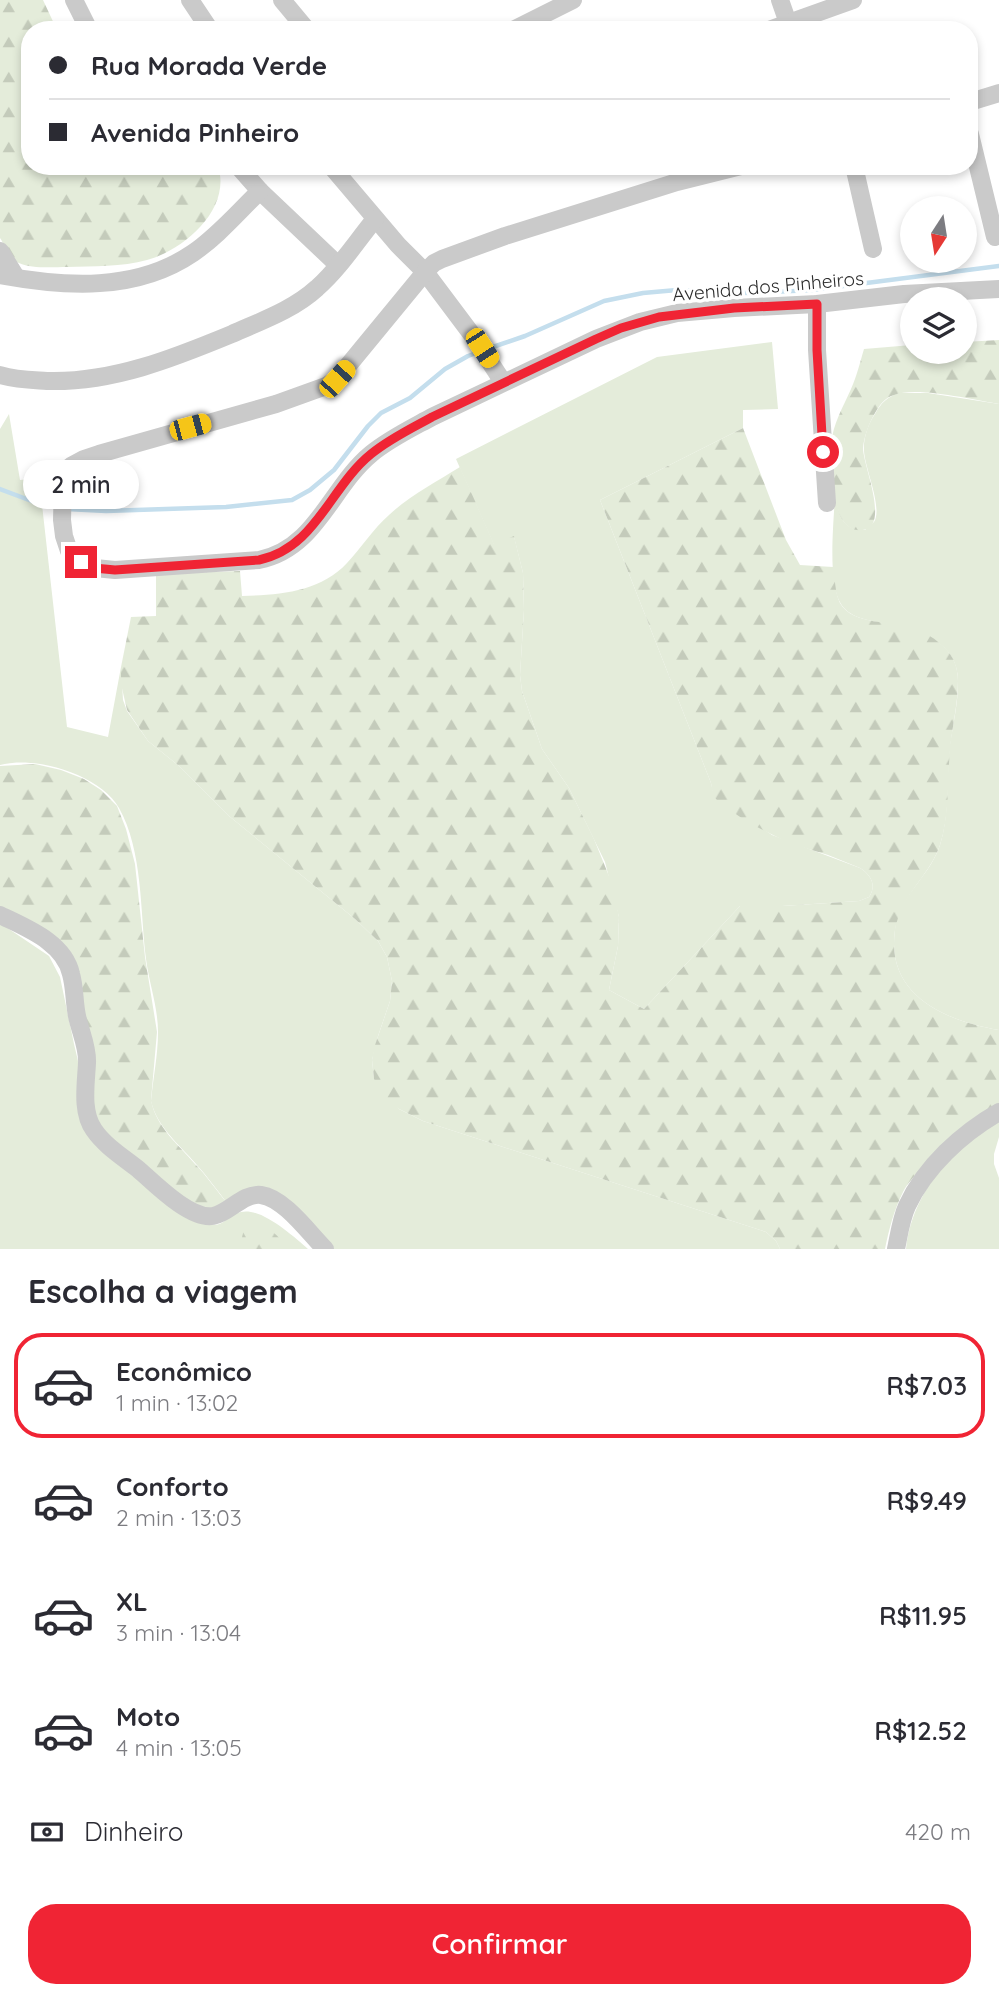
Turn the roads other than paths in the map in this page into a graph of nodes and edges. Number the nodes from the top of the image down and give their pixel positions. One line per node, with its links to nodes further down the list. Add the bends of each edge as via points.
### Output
1 (74, 0): 7 (street)
2 (190, 0): 8 (street)
3 (282, 0): 9 (street)
4 (573, 0): 10 (street)
5 (780, 0): 11 (street)
6 (853, 0): 12 (street)
7 (84, 21)
8 (204, 21)
9 (300, 21)
10 (531, 21)
11 (787, 21)
12 (794, 21)
13 (999, 93): 14 (street)
14 (978, 100)
15 (978, 167): 22 (street)
16 (246, 175): 20 (street)
17 (338, 175): 21 (street)
18 (674, 175): 26 (street, Avenida dos Pinheiros, via 471,247 434,263)
19 (856, 175): 23 (street)
20 (260, 191): 25 (street); 27 (street, via 200,247 159,271 99,284)
21 (375, 219): 25 (street); 26 (street)
22 (995, 237)
23 (873, 249)
24 (0, 251): 27 (street)
25 (338, 265): 30 (street, via 293,306 184,353 90,380 27,381)
26 (425, 272): 31 (street); 31 (street, Avenida dos Pinheiros, via 337,379 326,386 71,466 63,482 62,520 66,545 73,555 87,566 115,570 277,555 305,536 371,454)
27 (8, 276)
28 (999, 289): 29 (street, Avenida dos Pinheiros)
29 (817, 304): 31 (street, Avenida dos Pinheiros, via 659,317 621,328); 32 (street)
30 (0, 375)
31 (503, 382)
32 (827, 503)
33 (0, 915): 35 (street, via 53,946 71,970 87,1058 88,1120 108,1146 190,1210 212,1216 260,1195 281,1204)
34 (999, 1112): 36 (street, via 945,1154 925,1176 905,1209)
35 (325, 1249)
36 (897, 1249)

